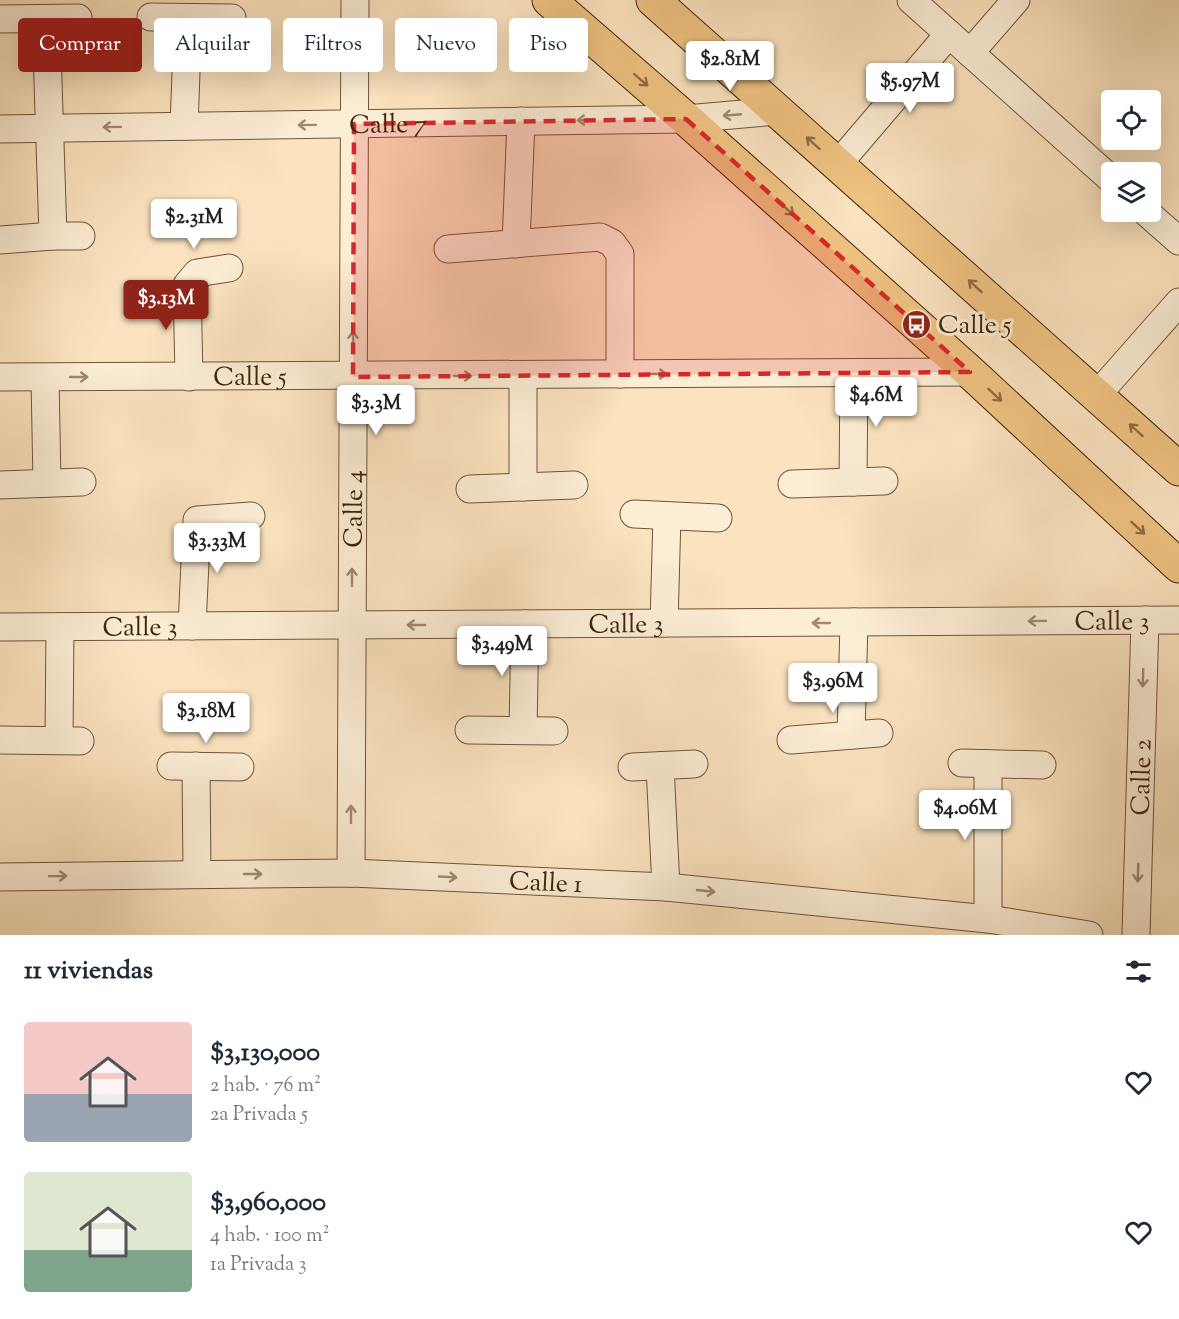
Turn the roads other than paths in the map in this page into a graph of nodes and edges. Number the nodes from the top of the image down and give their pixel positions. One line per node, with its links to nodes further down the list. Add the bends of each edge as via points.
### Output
1 (355, 0): 17 (street, Calle 4)
2 (549, 0): 15 (main road, one-way to 15)
3 (653, 0): 14 (main road)
4 (911, 0): 10 (street)
5 (1016, 0): 11 (street)
6 (151, 17): 7 (street)
7 (188, 18)
8 (0, 19): 9 (street)
9 (18, 19)
10 (949, 34): 11 (street); 21 (street)
11 (970, 53): 22 (street)
12 (48, 72): 19 (street)
13 (186, 72): 18 (street)
14 (777, 111): 15 (street, Calle 7, one-way to 15); 21 (main road, one-way to 14)
15 (686, 119): 16 (street, Calle 7, one-way to 16); 32 (main road, one-way to 32)
16 (521, 121): 17 (street, Calle 7); 28 (street)
17 (354, 124): 18 (street, Calle 7, one-way to 18); 36 (street, Calle 4, one-way to 17)
18 (184, 126): 19 (street, Calle 7, one-way to 19)
19 (50, 128): 20 (street, Calle 7); 24 (street)
20 (0, 129)
21 (838, 164): 40 (main road, one-way to 21)
22 (1101, 170)
23 (1157, 222): 27 (street)
24 (53, 236): 25 (street); 26 (street)
25 (81, 236)
26 (0, 240)
27 (1179, 241)
28 (516, 244): 29 (street); 34 (street, via 600,237 612,243 620,254)
29 (448, 249)
30 (229, 268): 38 (street, via 197,273 187,285)
31 (1179, 302): 40 (street)
32 (970, 372): 33 (street, Calle 5); 55 (main road, one-way to 55)
33 (854, 373): 34 (street, Calle 5, one-way to 33); 44 (street)
34 (620, 374): 35 (street, Calle 5)
35 (524, 375): 36 (street, Calle 5, one-way to 35); 49 (street)
36 (353, 376): 38 (street, Calle 5); 61 (street, Calle 4, one-way to 36)
37 (0, 377): 39 (street, Calle 5)
38 (189, 377): 39 (street, Calle 5, one-way to 38)
39 (45, 378): 45 (street)
40 (1097, 395): 41 (main road, one-way to 40)
41 (1179, 470)
42 (884, 481): 44 (street)
43 (82, 482): 45 (street)
44 (853, 482): 46 (street)
45 (47, 483): 47 (street)
46 (792, 484)
47 (0, 485)
48 (574, 485): 49 (street)
49 (523, 487): 50 (street)
50 (470, 489)
51 (634, 514): 53 (street)
52 (251, 516): 62 (street, via 197,520)
53 (667, 516): 54 (street); 59 (street)
54 (718, 518)
55 (1179, 566)
56 (1145, 620): 57 (street, Calle 3); 58 (street, Calle 3, one-way to 58); 83 (street, Calle 2, one-way to 83)
57 (1179, 620)
58 (854, 622): 59 (street, Calle 3, one-way to 59); 69 (street)
59 (664, 623): 60 (street, Calle 3)
60 (525, 624): 61 (street, Calle 3, one-way to 61); 66 (street)
61 (352, 625): 62 (street, Calle 3); 77 (street, Calle 4, one-way to 61)
62 (192, 626): 64 (street, Calle 3)
63 (0, 627): 64 (street, Calle 3)
64 (60, 627): 70 (street, via 70,741)
65 (469, 730): 66 (street)
66 (523, 730): 67 (street)
67 (554, 730)
68 (879, 733): 69 (street)
69 (852, 735): 71 (street)
70 (0, 740)
71 (791, 740)
72 (694, 764): 74 (street)
73 (1042, 765): 81 (street, via 975,764)
74 (660, 766): 76 (street); 80 (street)
75 (240, 767): 78 (street, via 183,766)
76 (632, 768)
77 (351, 873): 78 (street, Calle 1, one-way to 77); 80 (street, Calle 1, one-way to 80)
78 (197, 874): 79 (street, Calle 1, one-way to 78)
79 (0, 876)
80 (666, 887): 81 (street, Calle 1, one-way to 81)
81 (988, 919): 82 (street, Calle 1)
82 (1089, 935)
83 (1136, 935)

